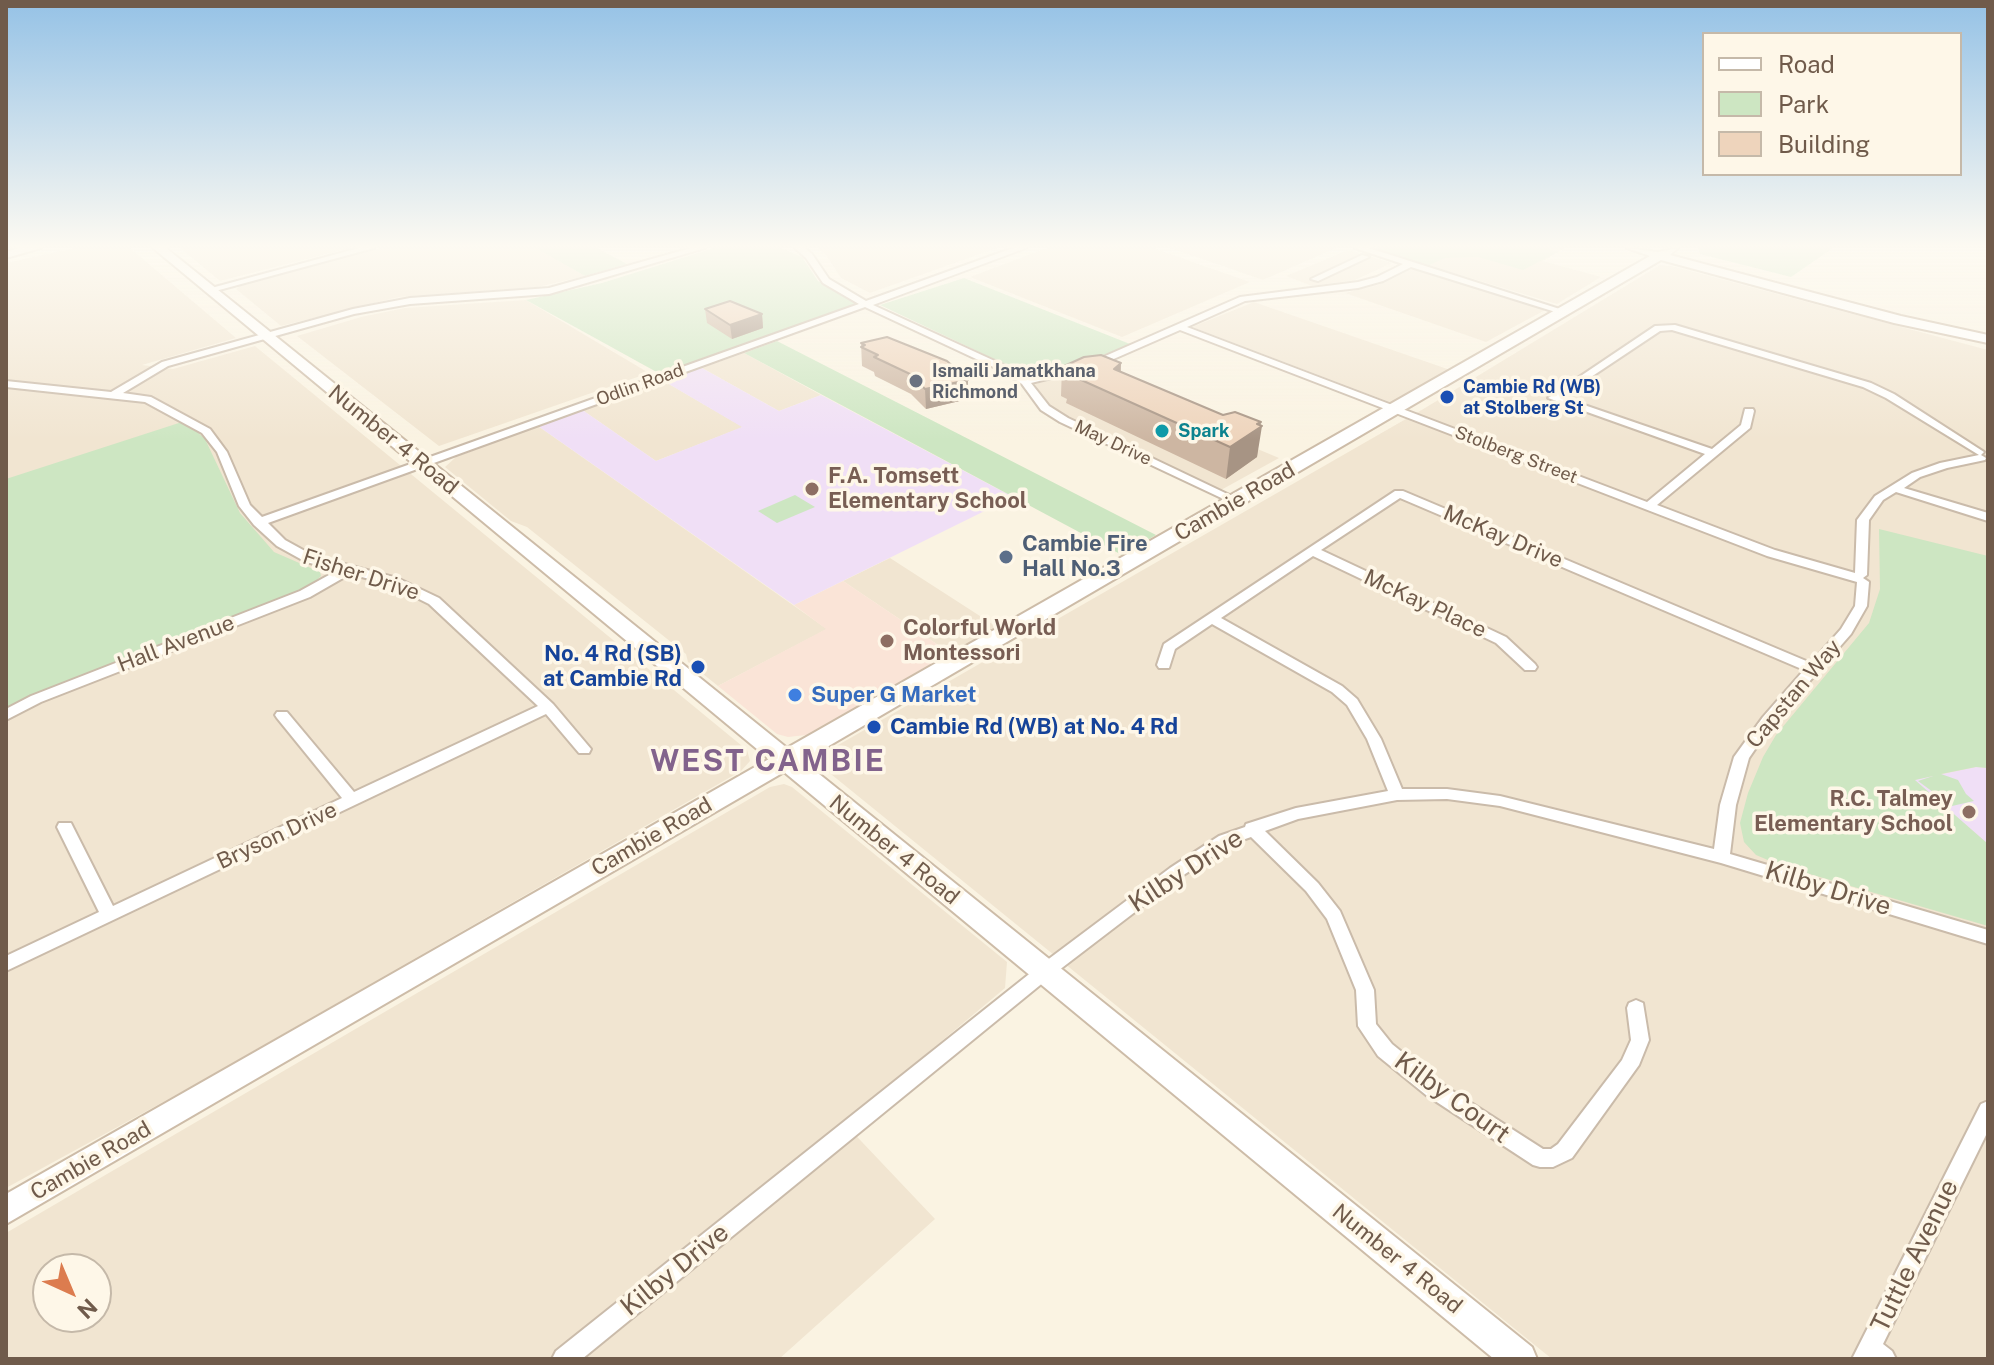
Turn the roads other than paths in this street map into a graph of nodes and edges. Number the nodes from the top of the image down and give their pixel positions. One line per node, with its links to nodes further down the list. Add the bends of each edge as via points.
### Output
1 (235, 312): 11 (main road, Number 4 Road)
2 (360, 312): 11 (street)
3 (845, 312): 20 (street, Odlin Road)
4 (883, 312): 13 (street, May Drive)
5 (1212, 312): 9 (street)
6 (1565, 312): 16 (main road, Cambie Road)
7 (1871, 312): 12 (main road)
8 (1908, 312): 10 (main road)
9 (1177, 326): 13 (street, via 1090,366); 16 (street, Stolberg Street)
10 (1988, 332)
11 (266, 336): 15 (street, via 165,364); 20 (main road, Number 4 Road)
12 (1988, 339)
13 (1025, 382): 22 (street, May Drive, via 1045,408 1064,420)
14 (6, 384): 15 (street, Fisher Drive)
15 (113, 395): 25 (street, Fisher Drive, via 156,402 206,431)
16 (1397, 410): 22 (main road, Cambie Road); 23 (street, Stolberg Street)
17 (1749, 411): 18 (street, via 1746,426)
18 (1713, 453): 19 (street, via 1553,398 1658,328 1672,327 1867,385); 23 (street)
19 (1984, 456): 21 (street, Capstan Way, via 1932,469)
20 (421, 463): 25 (street, Odlin Road); 37 (main road, Number 4 Road)
21 (1893, 488): 24 (street); 28 (street, Capstan Way, via 1863,520)
22 (1236, 501): 37 (main road, Cambie Road)
23 (1649, 506): 28 (street, Stolberg Street, via 1771,553)
24 (1988, 517)
25 (258, 522): 27 (street, Fisher Drive, via 288,550)
26 (1313, 551): 29 (street, McKay Drive); 31 (street, McKay Place, via 1501,640); 32 (street, McKay Drive, via 1399,493)
27 (346, 571): 33 (street, Fisher Drive, via 393,581 434,601); 34 (street, Hall Avenue, via 305,594)
28 (1861, 578): 32 (street, Capstan Way, via 1861,606 1855,619)
29 (1213, 619): 30 (street, McKay Drive, via 1169,647); 38 (street, via 1328,683 1352,702)
30 (1164, 665)
31 (1530, 667)
32 (1813, 669): 42 (street, Capstan Way, via 1742,757 1726,813)
33 (548, 707): 36 (street, Fisher Drive); 39 (street, Bryson Drive)
34 (6, 715)
35 (282, 715): 39 (street)
36 (584, 749)
37 (784, 761): 46 (main road, Number 4 Road); 49 (main road, Cambie Road)
38 (1397, 795): 41 (street, Kilby Drive, via 1319,808); 42 (street, Kilby Drive, via 1500,801)
39 (352, 800): 43 (street, Bryson Drive)
40 (65, 827): 43 (street)
41 (1252, 828): 46 (street, Kilby Drive, via 1186,865); 47 (street, Kilby Court, via 1334,916 1365,990 1367,1026 1385,1050 1433,1089 1540,1158 1565,1151 1629,1065 1640,1040)
42 (1721, 857): 44 (street, Kilby Drive)
43 (109, 916): 45 (street, Bryson Drive)
44 (1988, 937)
45 (6, 964)
46 (1044, 972): 51 (street, Kilby Drive); 52 (main road, Number 4 Road)
47 (1636, 1008)
48 (1988, 1110): 50 (street, Tuttle Avenue)
49 (6, 1210)
50 (1873, 1355)
51 (564, 1359)
52 (1520, 1359)

